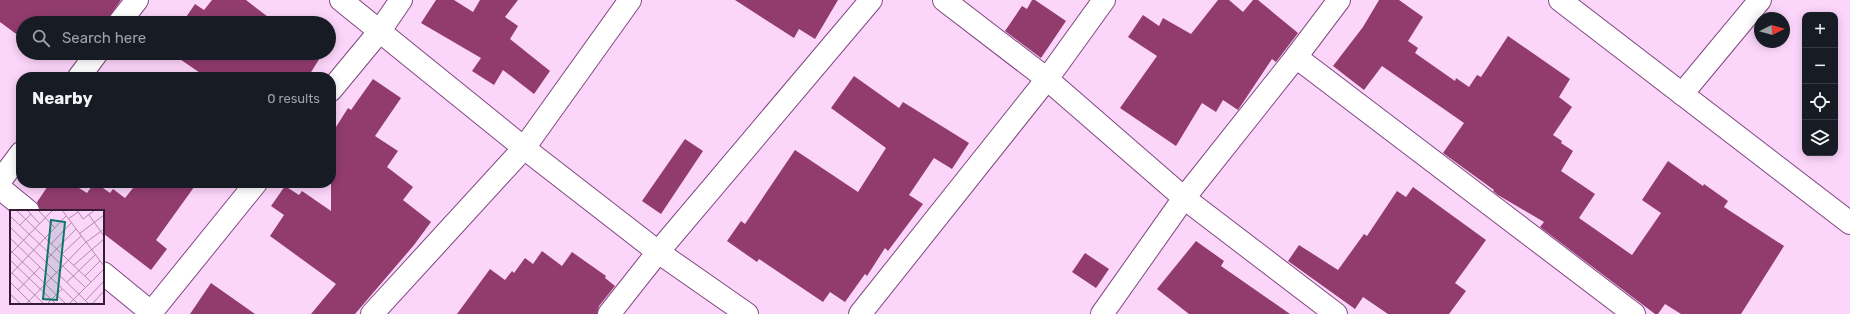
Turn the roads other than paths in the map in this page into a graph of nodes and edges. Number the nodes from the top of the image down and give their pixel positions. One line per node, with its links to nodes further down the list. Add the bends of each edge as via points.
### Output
1 (137, 0): 11 (street)
2 (341, 0): 12 (street)
3 (401, 0): 12 (street)
4 (630, 0): 19 (street)
5 (871, 0): 27 (street)
6 (944, 0): 16 (street)
7 (1104, 0): 16 (street)
8 (1339, 0): 13 (street)
9 (1560, 0): 18 (street)
10 (1760, 0): 18 (street)
11 (124, 16)
12 (379, 32): 17 (street); 19 (street)
13 (1296, 57): 24 (street); 36 (street)
14 (91, 60): 15 (street)
15 (82, 72)
16 (1047, 79): 24 (street); 33 (street)
17 (336, 84)
18 (1682, 94): 26 (street)
19 (524, 148): 27 (street); 30 (street)
20 (16, 160): 21 (street)
21 (0, 181)
22 (0, 188): 25 (street)
23 (252, 188): 29 (street)
24 (1184, 198): 34 (street); 35 (street)
25 (27, 210)
26 (1850, 223)
27 (658, 252): 31 (street); 32 (street)
28 (104, 274): 29 (street)
29 (151, 314)
30 (372, 314)
31 (609, 314)
32 (747, 314)
33 (860, 314)
34 (1102, 314)
35 (1336, 314)
36 (1634, 314)

